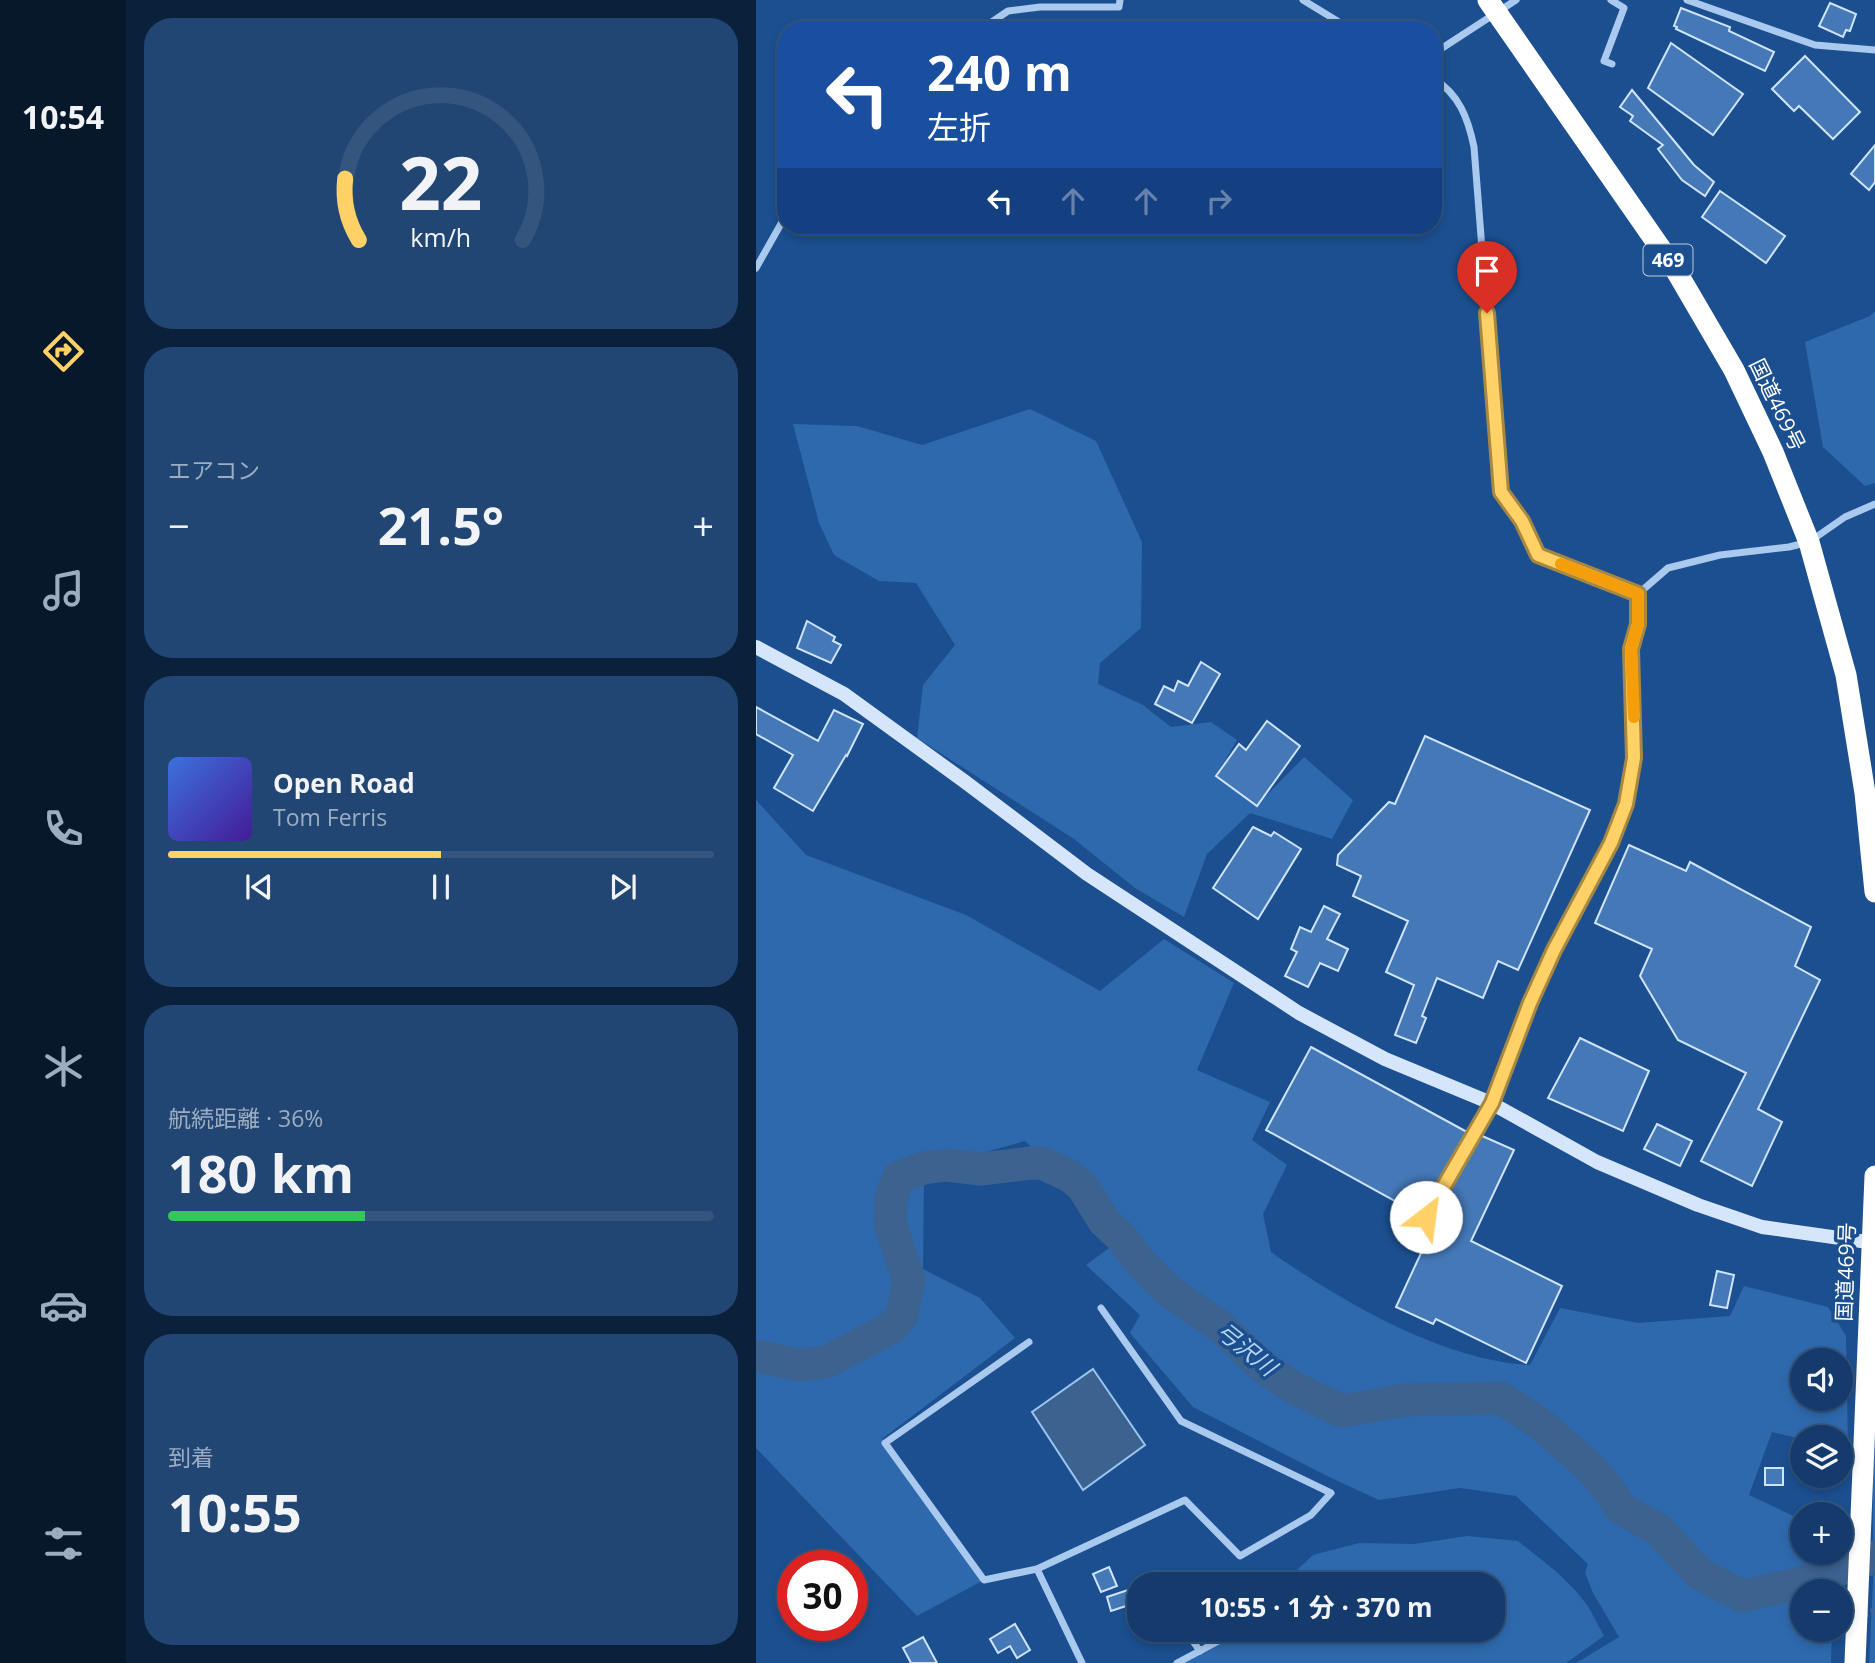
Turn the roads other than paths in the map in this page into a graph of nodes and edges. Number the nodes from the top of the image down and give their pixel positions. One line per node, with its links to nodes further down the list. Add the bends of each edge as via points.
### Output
1 (1120, 0): 7 (street, via 1119,7 1008,11)
2 (1303, 0): 8 (street)
3 (1516, 0): 6 (street)
4 (1611, 0): 11 (street, via 1624,8 1604,61)
5 (1687, 0): 10 (street, via 1815,46)
6 (1492, 6): 9 (street); 16 (highway, 国道469号 / 469, via 1675,269 1734,370)
7 (993, 21)
8 (1337, 21)
9 (1442, 47)
10 (1875, 50)
11 (1612, 64)
12 (1442, 84): 17 (street, via 1459,101 1474,147 1501,492 1538,555)
13 (777, 231): 14 (street)
14 (756, 268)
15 (1875, 504): 16 (street, via 1845,517)
16 (1809, 542): 17 (street, via 1668,568); 19 (highway, 国道469号 / 469, via 1846,676)
17 (1638, 594): 20 (street, via 1638,624 1631,649 1634,758 1626,804 1530,1003)
18 (756, 646): 20 (street, via 844,694 1087,874 1299,1013 1385,1059)
19 (1875, 892)
20 (1492, 1103): 22 (street); 23 (street, via 1597,1162 1698,1205 1762,1227)
21 (1875, 1176): 23 (highway, 国道469号)
22 (1426, 1217)
23 (1873, 1242): 32 (highway, 国道469号)
24 (1101, 1308): 26 (street, via 1181,1421 1331,1493 1311,1515 1240,1556 1185,1500)
25 (1028, 1342): 26 (street, via 885,1443 984,1580)
26 (1037, 1569): 30 (street)
27 (1193, 1642): 29 (street)
28 (1217, 1642): 29 (street)
29 (1200, 1651): 31 (street)
30 (1082, 1663)
31 (1177, 1663)
32 (1855, 1663)

